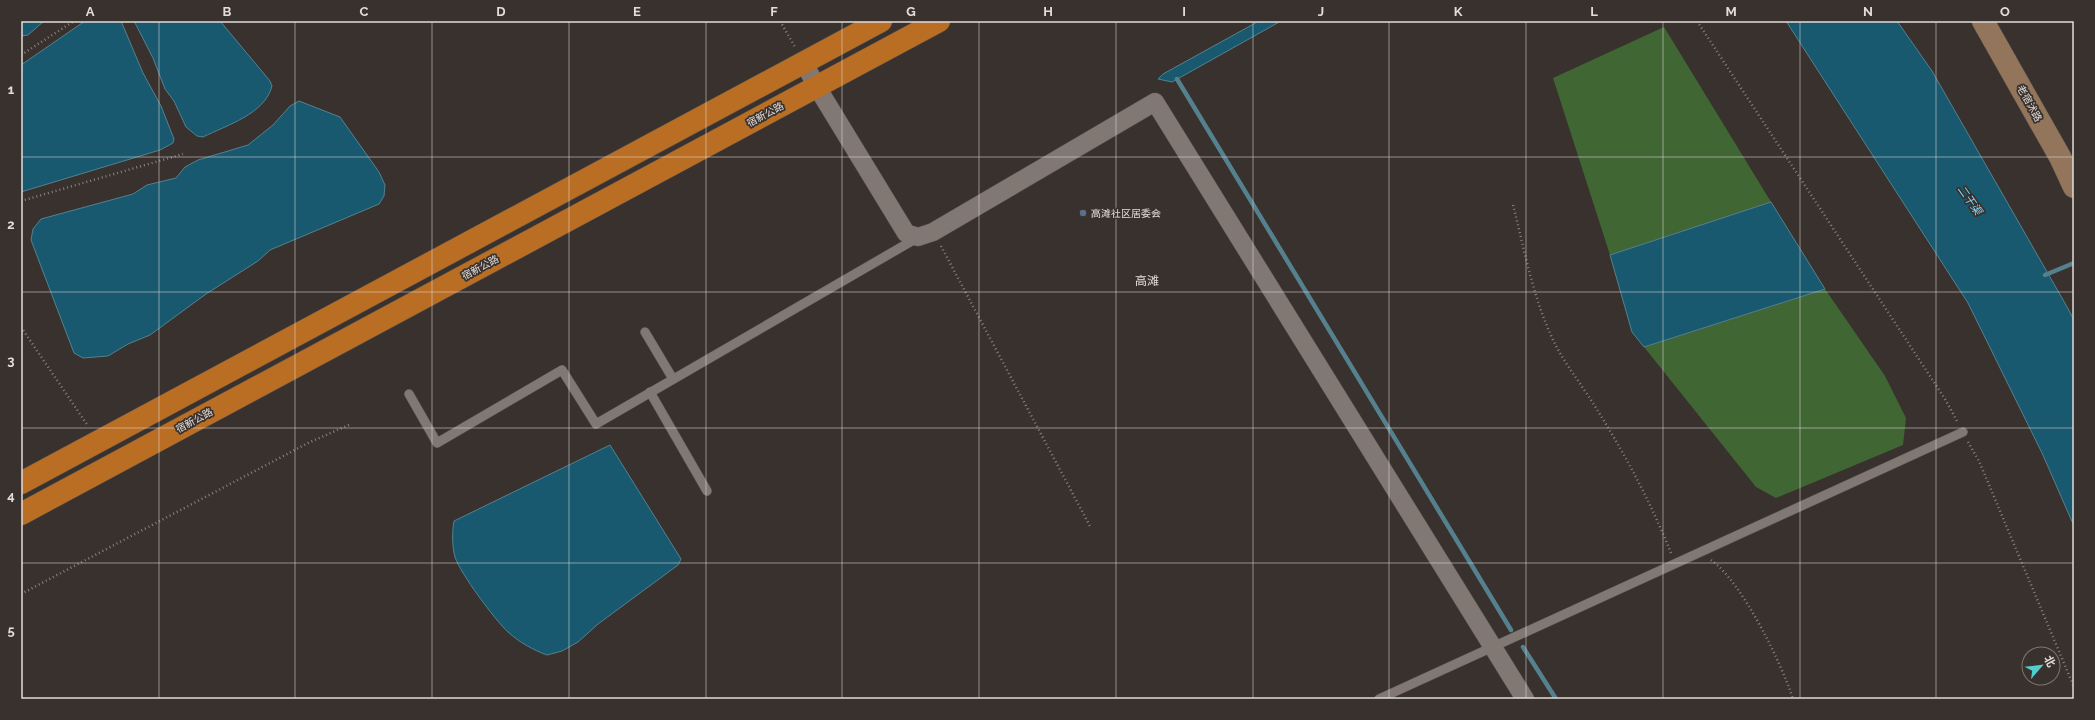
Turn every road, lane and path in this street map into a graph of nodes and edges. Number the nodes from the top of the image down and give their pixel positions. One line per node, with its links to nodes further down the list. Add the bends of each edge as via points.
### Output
1 (74, 21): 7 (path)
2 (780, 21): 8 (path)
3 (882, 21): 8 (highway)
4 (939, 21): 9 (highway, 宿新公路)
5 (1697, 21): 21 (path, via 1945,399)
6 (1983, 21): 11 (main road, 老宿沭路, via 2060,157)
7 (21, 55)
8 (804, 63): 9 (street); 22 (highway)
9 (817, 86): 14 (street, via 906,233); 25 (highway, 宿新公路)
10 (183, 154): 12 (path)
11 (2074, 187)
12 (21, 201)
13 (1513, 205): 28 (path, via 1537,299 1550,334 1626,458 1661,527)
14 (926, 234): 17 (lane); 26 (path); 30 (street, via 1155,102)
15 (21, 327): 22 (path)
16 (645, 332): 17 (lane)
17 (673, 379): 18 (lane)
18 (650, 392): 19 (lane, via 596,424 562,370 436,443); 24 (lane)
19 (409, 394)
20 (351, 424): 29 (path, via 308,443)
21 (1963, 432): 27 (lane); 31 (path, via 1979,461)
22 (98, 442): 23 (highway)
23 (21, 483)
24 (707, 491)
25 (21, 514)
26 (1091, 528)
27 (1699, 552): 28 (lane); 34 (path, via 1722,568 1735,585 1778,661)
28 (1675, 563): 30 (lane)
29 (21, 594)
30 (1493, 647): 32 (lane); 33 (street)
31 (2074, 687)
32 (1379, 699)
33 (1525, 699)
34 (1793, 699)

